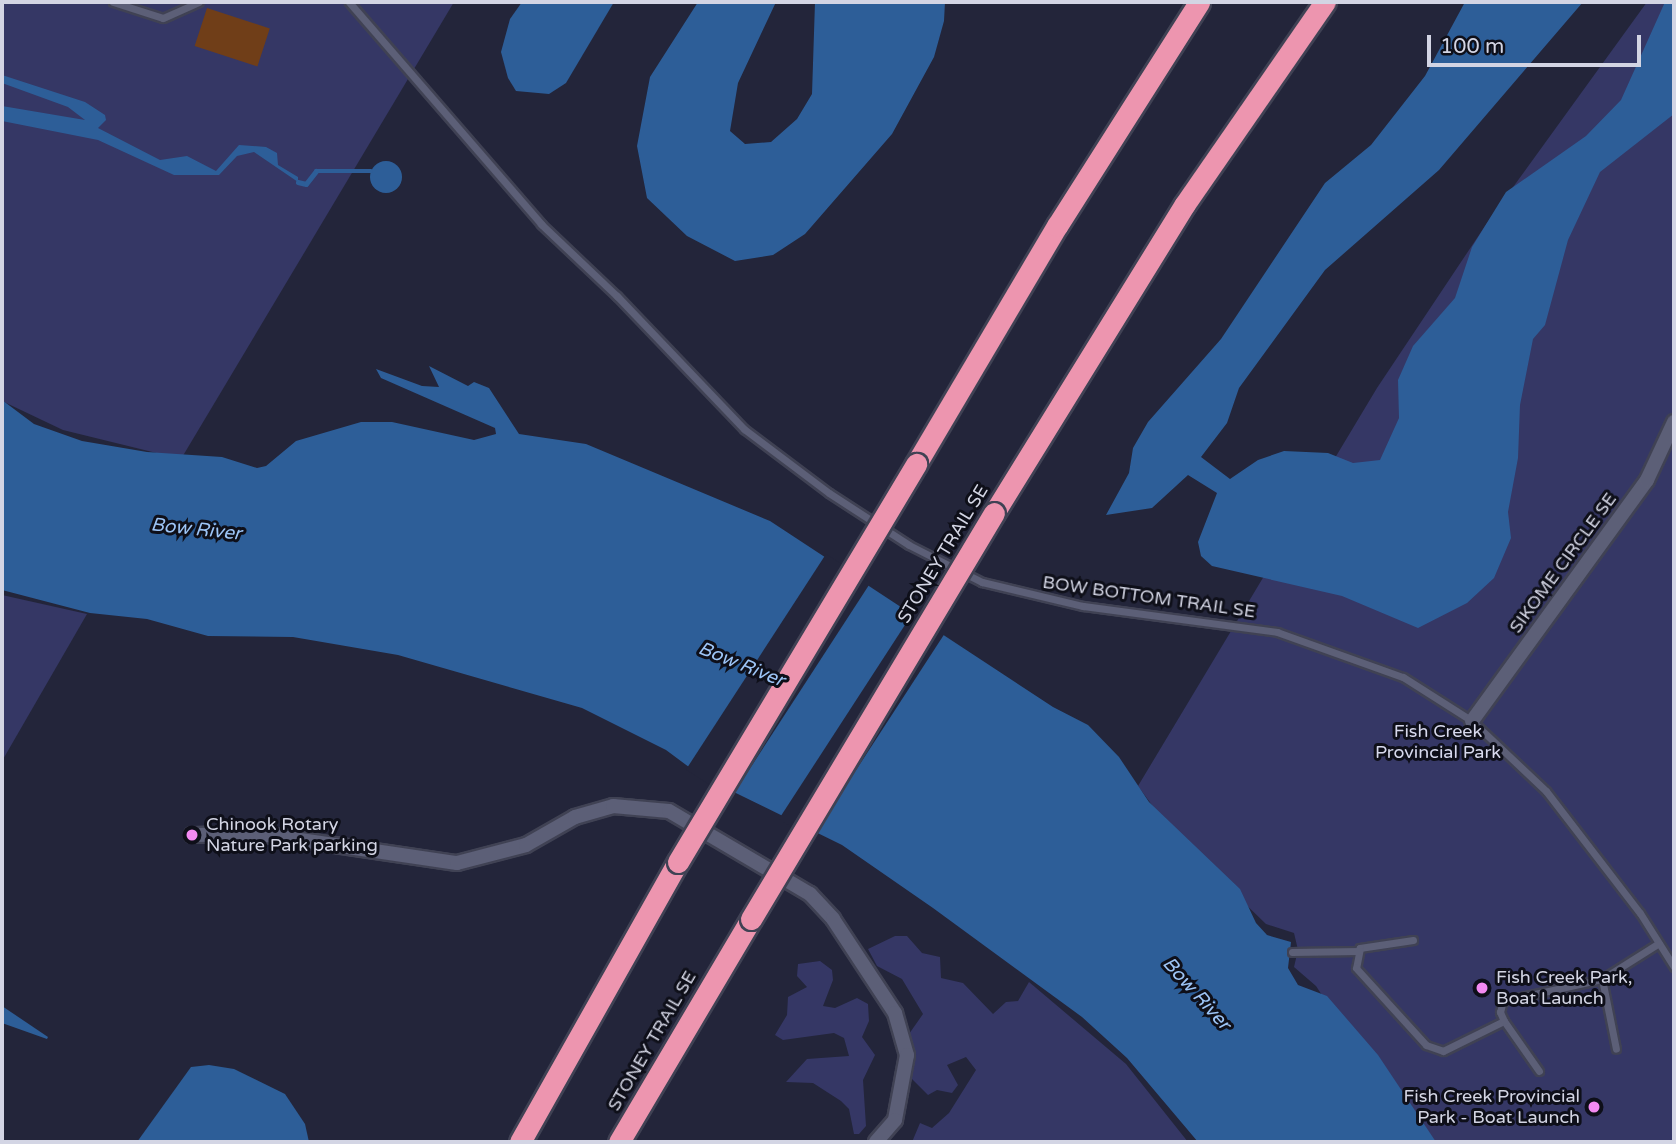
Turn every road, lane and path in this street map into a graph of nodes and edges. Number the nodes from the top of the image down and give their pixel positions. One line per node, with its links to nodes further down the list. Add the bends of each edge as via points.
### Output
1 (113, 2): 2 (lane, via 163,18)
2 (199, 2)
3 (349, 2): 7 (lane, BOW BOTTOM TRAIL SE, via 541,224 744,429 909,545 982,582 1038,598 1277,632 1403,677)
4 (1199, 2): 18 (highway, bridge, via 1057,226 678,862)
5 (1326, 2): 19 (highway, STONEY TRAIL SE, bridge, via 1119,307)
6 (1674, 422): 7 (street, SIKOME CIRCLE SE, via 1647,480)
7 (1472, 721): 10 (lane, BOW BOTTOM TRAIL SE, via 1546,791)
8 (192, 835): 20 (street, via 260,834 457,863 526,845 575,817 613,806 669,811 810,894 833,919 895,1013 907,1055 895,1120)
9 (1413, 940): 11 (lane, via 1367,944)
10 (1659, 943): 13 (lane, BOW BOTTOM TRAIL SE); 14 (lane)
11 (1359, 951): 12 (lane); 15 (lane, via 1356,968 1433,1050 1443,1051)
12 (1292, 952)
13 (1674, 967)
14 (1602, 979): 15 (lane, via 1511,996 1503,1001 1500,1012); 16 (lane)
15 (1504, 1021): 17 (lane)
16 (1616, 1049)
17 (1539, 1071)
18 (520, 1142)
19 (619, 1142)
20 (876, 1142)

